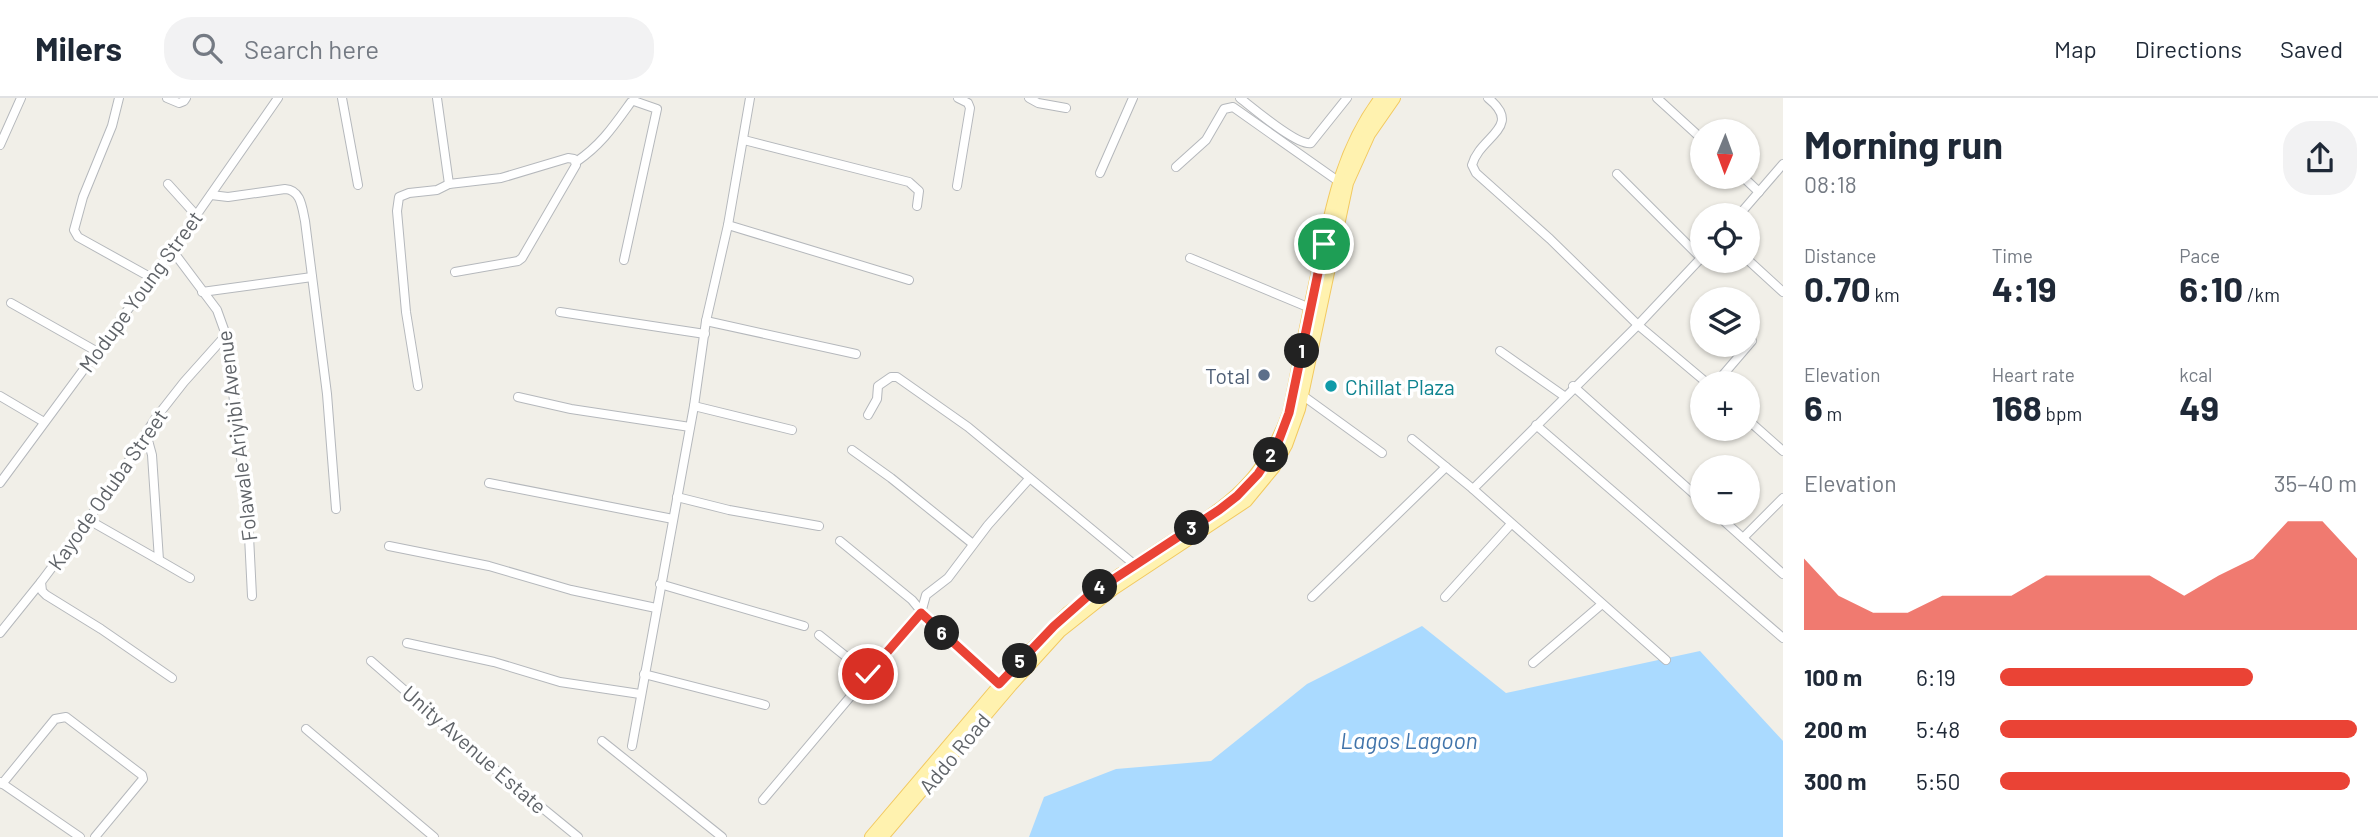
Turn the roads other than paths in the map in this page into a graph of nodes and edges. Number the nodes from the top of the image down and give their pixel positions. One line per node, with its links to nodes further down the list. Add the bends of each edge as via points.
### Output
1 (21, 98): 20 (street)
2 (119, 98): 46 (street, via 74,230 78,237)
3 (167, 98): 4 (street, via 179,103)
4 (186, 98)
5 (278, 98): 34 (street, Modupe Young Street)
6 (342, 98): 30 (street)
7 (437, 98): 29 (street)
8 (750, 98): 21 (street)
9 (958, 98): 31 (street, via 970,108)
10 (1029, 98): 18 (street)
11 (1133, 98): 25 (street)
12 (1240, 98): 13 (street, via 1308,144)
13 (1347, 98)
14 (1381, 98): 27 (main road, Addo Road)
15 (1394, 98): 66 (main road, Addo Road, via 1370,134 1347,183)
16 (1488, 98): 55 (street, via 1502,110 1503,119 1474,155 1476,173)
17 (1657, 98): 19 (street)
18 (1066, 108)
19 (1690, 127)
20 (1, 139)
21 (744, 140): 36 (street, via 909,182 919,191); 38 (street)
22 (576, 162): 29 (street, via 568,158 501,178); 42 (street, via 615,127 631,102 657,109); 45 (street, via 522,258)
23 (1783, 164): 33 (street)
24 (1176, 167): 27 (street, via 1206,140 1224,109 1233,107)
25 (1100, 173)
26 (1617, 174): 39 (street)
27 (1338, 181): 52 (main road, Addo Road)
28 (168, 184): 37 (street)
29 (449, 184): 64 (street, via 404,195 398,201 406,312)
30 (358, 185)
31 (957, 186)
32 (1756, 189): 33 (street)
33 (1759, 192): 35 (street)
34 (211, 195): 37 (street, Modupe Young Street); 47 (street, via 295,192 302,205)
35 (1749, 203)
36 (916, 206)
37 (196, 215): 40 (street, Modupe Young Street)
38 (727, 225): 48 (street); 54 (street)
39 (1690, 244)
40 (172, 250): 46 (street, Modupe Young Street); 49 (street, Folawale Ariyibi Avenue)
41 (1190, 258): 52 (street)
42 (624, 260)
43 (1690, 269): 55 (street)
44 (1760, 271): 50 (street)
45 (456, 272)
46 (150, 277): 58 (street, Modupe Young Street)
47 (312, 277): 49 (street); 90 (street)
48 (909, 280)
49 (201, 292): 57 (street, Folawale Ariyibi Avenue, via 218,310)
50 (1783, 292)
51 (11, 303): 58 (street)
52 (1310, 308): 101 (main road, Addo Road, via 1289,413 1265,464 1237,496)
53 (560, 312): 56 (street)
54 (706, 321): 56 (street); 60 (street)
55 (1638, 325): 62 (street); 65 (street)
56 (705, 334): 70 (street)
57 (226, 335): 77 (street, Kayode Oduba Street); 106 (street, Folawale Ariyibi Avenue, via 248,516)
58 (96, 351): 72 (street, Modupe Young Street)
59 (1500, 351): 68 (street)
60 (856, 354)
61 (1738, 357): 63 (street)
62 (1693, 371)
63 (1726, 371)
64 (418, 386)
65 (1573, 386): 68 (street); 87 (street)
66 (1302, 395): 81 (street); 137 (main road, Addo Road, via 1280,457 1253,494 1113,589 1060,631)
67 (0, 396): 72 (street)
68 (1564, 396): 73 (street)
69 (518, 397): 74 (street)
70 (694, 406): 74 (street); 76 (street)
71 (868, 415): 83 (street, via 878,386 897,377 968,427)
72 (44, 422): 84 (street, Modupe Young Street)
73 (1536, 425): 86 (street); 115 (street)
74 (690, 427): 88 (street)
75 (1760, 429): 79 (street)
76 (792, 430)
77 (146, 433): 91 (street, Kayode Oduba Street); 100 (street, via 152,455)
78 (1412, 439): 82 (street)
79 (1781, 445)
80 (852, 450): 98 (street)
81 (1382, 453)
82 (1446, 467): 86 (street); 107 (street)
83 (1029, 479): 98 (street); 101 (street)
84 (0, 483)
85 (489, 483): 92 (street)
86 (1473, 489): 93 (street)
87 (1690, 490)
88 (677, 497): 92 (street); 95 (street)
89 (1783, 498): 96 (street)
90 (336, 509)
91 (87, 519): 100 (street); 104 (street, Kayode Oduba Street)
92 (673, 519): 105 (street)
93 (1511, 524): 108 (street); 109 (street)
94 (1728, 525): 96 (street)
95 (819, 526)
96 (1743, 538): 102 (street)
97 (840, 541): 111 (street, via 912,600)
98 (973, 544): 111 (street, via 942,584 926,595)
99 (389, 546): 110 (street)
100 (159, 560): 103 (street)
101 (1135, 565): 123 (main road, Addo Road, via 1068,613)
102 (1783, 574)
103 (190, 578)
104 (41, 582): 113 (street); 122 (street, Kayode Oduba Street, via 46,596)
105 (660, 584): 110 (street); 112 (street)
106 (251, 596)
107 (1312, 597)
108 (1444, 597)
109 (1602, 604): 117 (street); 119 (street)
110 (656, 608): 120 (street)
111 (921, 613): 121 (street); 123 (street)
112 (804, 626)
113 (0, 633)
114 (819, 635): 121 (street)
115 (1783, 638)
116 (407, 643): 124 (street, via 561,682)
117 (1667, 660)
118 (371, 661): 134 (street, Unity Avenue Estate)
119 (1533, 663)
120 (643, 674): 124 (street); 125 (street)
121 (868, 674): 130 (street)
122 (172, 677)
123 (999, 684): 136 (main road, Addo Road)
124 (640, 694): 128 (street)
125 (765, 705)
126 (306, 729): 133 (street)
127 (602, 741): 135 (street)
128 (632, 747)
129 (1, 783): 131 (street); 132 (street, via 55,719 66,717 143,779)
130 (763, 800)
131 (80, 837)
132 (95, 837)
133 (433, 837)
134 (578, 837)
135 (722, 837)
136 (871, 837)
137 (882, 837)

